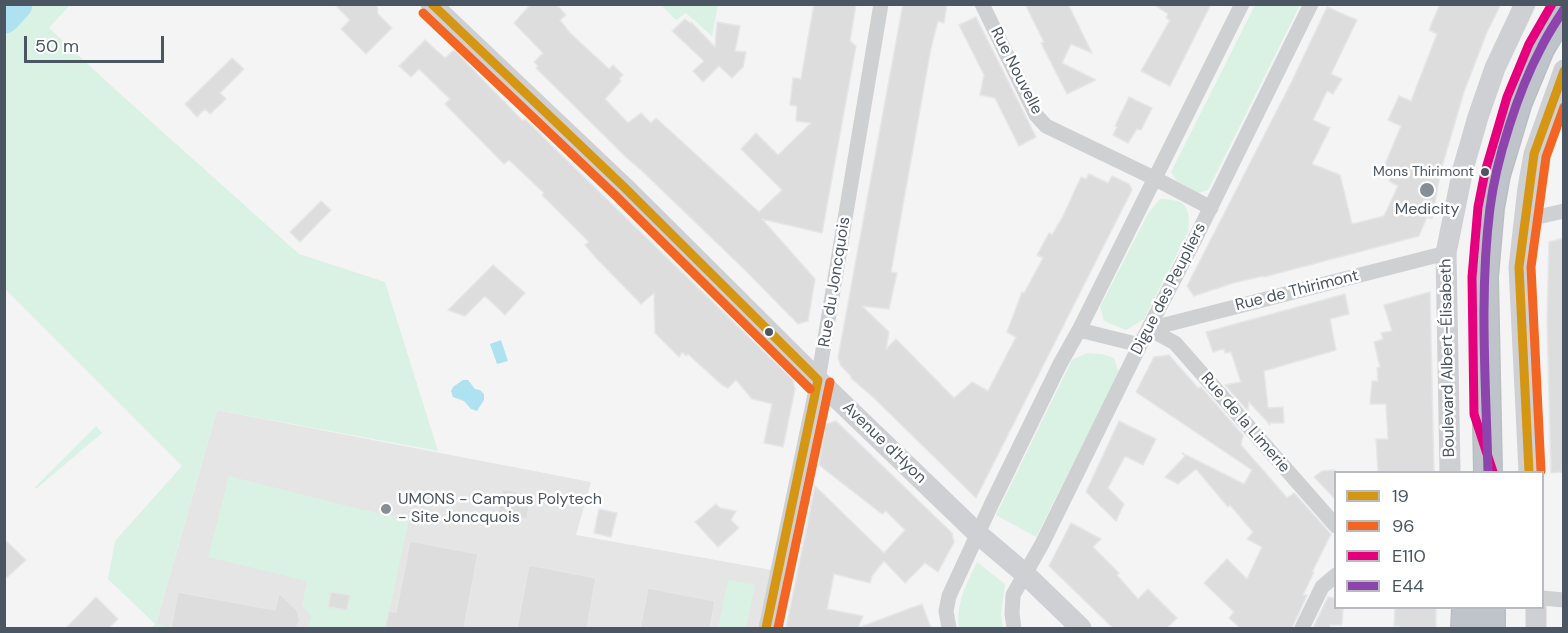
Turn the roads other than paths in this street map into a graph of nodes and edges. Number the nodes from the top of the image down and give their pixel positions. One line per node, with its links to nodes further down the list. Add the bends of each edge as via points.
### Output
1 (431, 4): 19 (street, Avenue d'Hyon, via 624,187)
2 (881, 4): 19 (street, Rue du Joncquois)
3 (982, 4): 11 (street, Rue Nouvelle, via 1036,115 1046,126)
4 (1242, 4): 11 (street)
5 (1311, 4): 12 (street, Digue des Peupliers)
6 (1525, 4): 15 (street, Boulevard Albert-Élisabeth, via 1495,68 1478,117 1462,169)
7 (1556, 4): 10 (highway, via 1521,72)
8 (1563, 8): 10 (highway, via 1527,78)
9 (1563, 70): 14 (street, via 1534,154)
10 (1496, 175): 20 (highway, via 1484,277)
11 (1154, 178): 12 (street, Rue Nouvelle); 17 (street)
12 (1210, 208): 16 (street, Digue des Peupliers)
13 (1563, 211): 14 (street)
14 (1524, 220): 25 (street, via 1519,267)
15 (1446, 253): 16 (street, Rue de Thirimont); 21 (street, Boulevard Albert-Élisabeth)
16 (1149, 329): 18 (street, Digue des Peupliers); 26 (street, Rue de la Limerie, via 1175,343)
17 (1079, 330): 18 (street); 27 (street)
18 (1140, 345): 28 (street, Digue des Peupliers)
19 (818, 380): 27 (street, Avenue d'Hyon); 36 (street, Rue du Joncquois)
20 (1486, 414): 22 (highway); 23 (highway); 24 (highway)
21 (1450, 471)
22 (1480, 471)
23 (1488, 471)
24 (1506, 471)
25 (1529, 471)
26 (1334, 525)
27 (978, 534): 28 (street, Avenue d'Hyon); 37 (street, via 949,596)
28 (1024, 573): 38 (street, Digue des Peupliers, via 1013,594); 39 (street, Avenue d'Hyon)
29 (1334, 576): 40 (street, via 1322,586)
30 (1544, 598): 31 (street)
31 (1563, 600)
32 (1454, 609): 41 (street)
33 (1466, 609): 42 (highway)
34 (1491, 609): 43 (highway)
35 (1536, 609): 44 (street)
36 (766, 628)
37 (949, 628)
38 (1014, 628)
39 (1081, 628)
40 (1302, 628)
41 (1455, 628)
42 (1465, 628)
43 (1491, 628)
44 (1536, 628)

